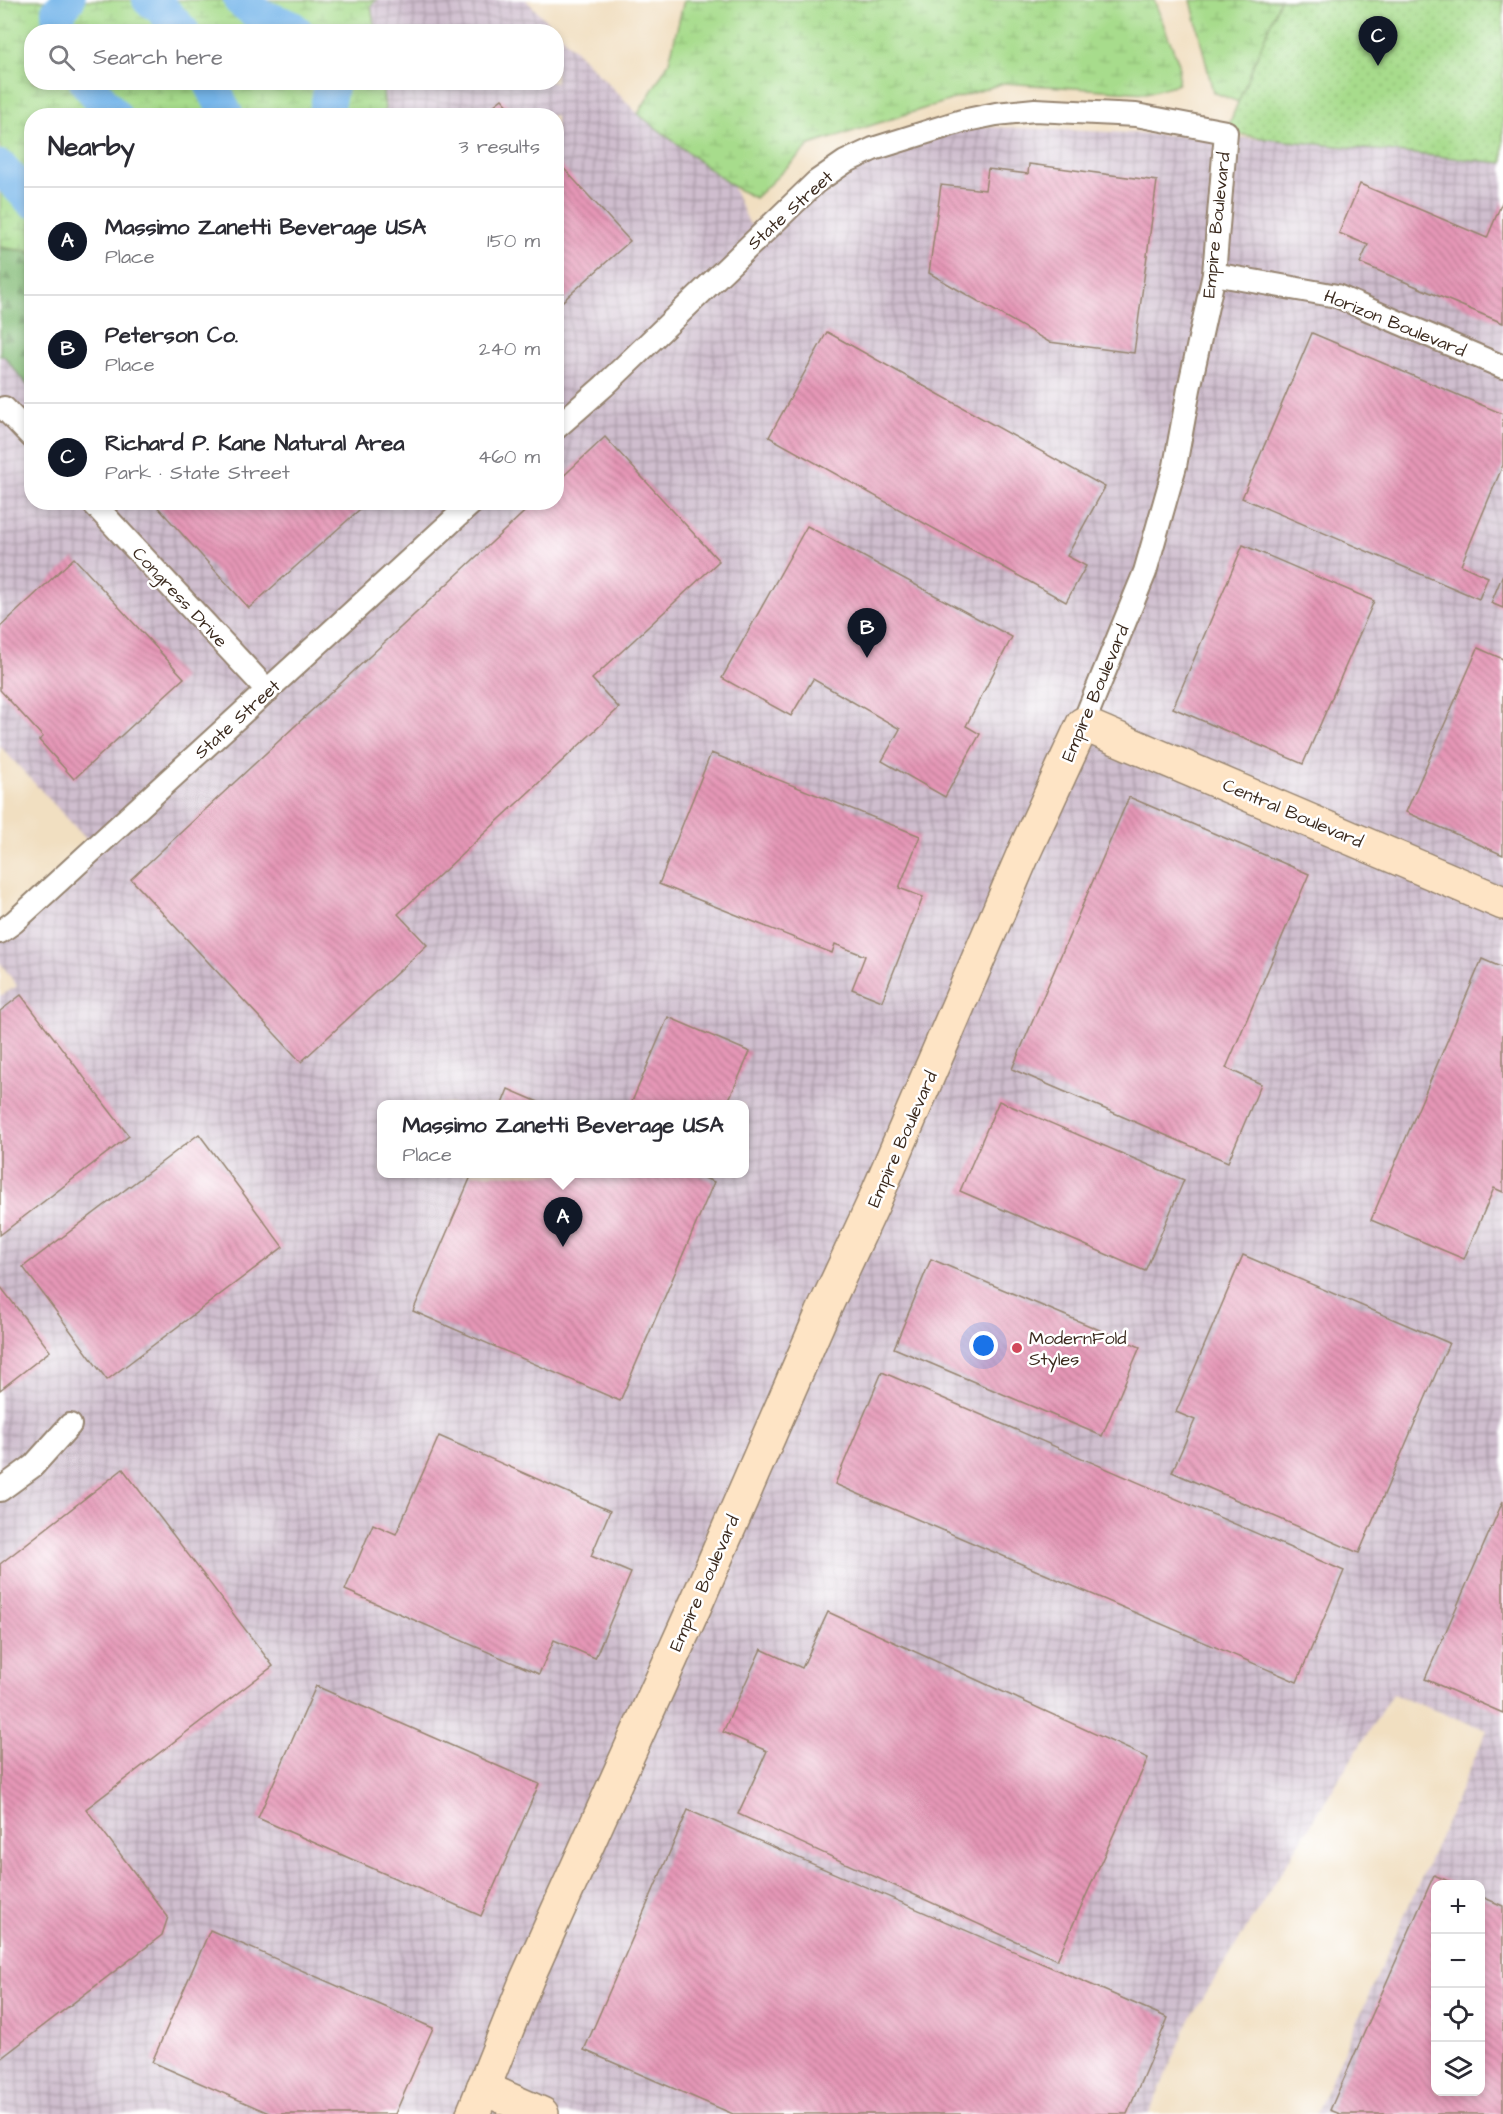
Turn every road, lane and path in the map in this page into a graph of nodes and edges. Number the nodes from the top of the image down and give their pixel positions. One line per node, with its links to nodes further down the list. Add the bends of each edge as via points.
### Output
1 (1226, 132): 2 (street, Empire Boulevard); 5 (street, State Street, via 1136,115 1035,110 962,121 873,149 816,182)
2 (1214, 274): 3 (street, Horizon Boulevard, via 1336,296); 10 (street, Empire Boulevard, via 1175,466 1145,572)
3 (1503, 367)
4 (4, 408): 6 (street)
5 (564, 421)
6 (24, 429)
7 (99, 510): 9 (street, Congress Drive)
8 (464, 510): 9 (street, State Street)
9 (268, 691): 12 (street, State Street)
10 (1083, 724): 11 (street, Central Boulevard); 15 (street, Empire Boulevard, via 527,1979)
11 (1503, 903)
12 (0, 932)
13 (70, 1425): 14 (street, via 33,1466)
14 (0, 1490)
15 (478, 2101): 16 (street)
16 (542, 2114)

